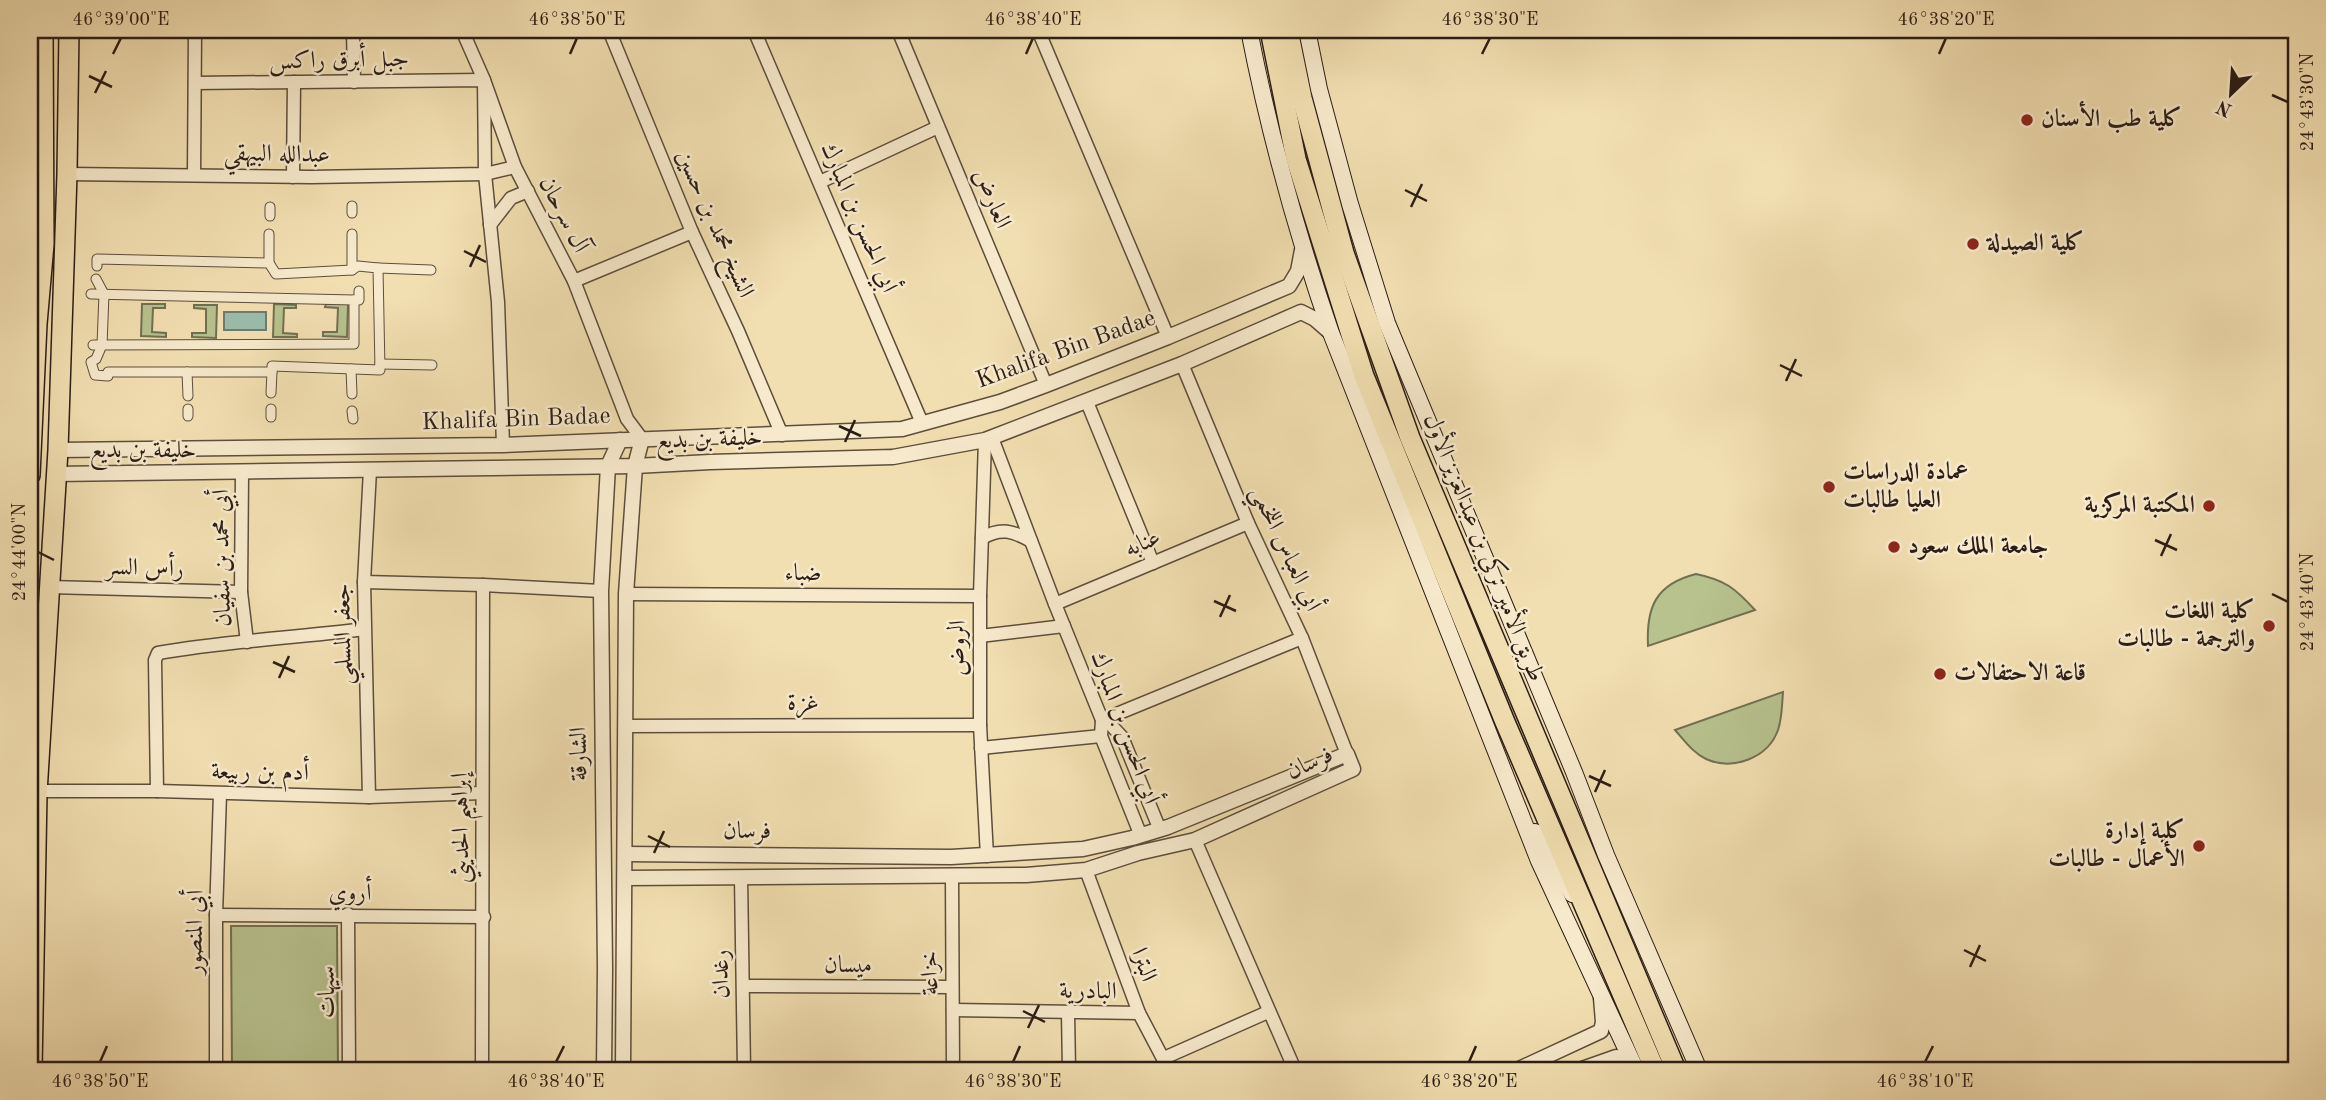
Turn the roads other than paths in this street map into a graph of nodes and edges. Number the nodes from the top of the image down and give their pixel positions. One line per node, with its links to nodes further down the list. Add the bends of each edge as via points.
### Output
1 (43, 30): 18 (main road)
2 (69, 30): 22 (main road)
3 (195, 30): 17 (street)
4 (353, 30): 16 (street)
5 (609, 30): 30 (street, الشيخ محمد بن حسين)
6 (754, 30): 26 (street, أبي الحسن بن المبارك)
7 (898, 30): 19 (street, العارض)
8 (1038, 30): 51 (street)
9 (1249, 30): 34 (main road)
10 (1270, 30): 124 (main road, طريق الأمير تركي بن عبدالعزيز الأول, via 1296,159 1364,376)
11 (1288, 30): 99 (main road, طريق الأمير تركي بن عبدالعزيز الأول, via 1341,240 1376,345)
12 (1307, 30): 92 (main road, via 1350,204 1387,323)
13 (465, 31): 14 (street, آل سرحان)
14 (484, 80): 16 (street, جبل أبرق راكس); 20 (street, آل سرحان); 23 (street)
15 (294, 82): 16 (street, جبل أبرق راكس); 17 (street, جبل أبرق راكس); 25 (street)
16 (354, 82)
17 (195, 83): 24 (street)
18 (44, 125): 21 (street, via 37,160); 33 (main road)
19 (938, 127): 26 (street); 59 (street, العارض)
20 (516, 167): 23 (street, عبدالله البيهقي); 27 (street, آل سرحان)
21 (30, 169)
22 (67, 173): 24 (street, عبدالله البيهقي); 47 (main road)
23 (485, 174): 25 (street, عبدالله البيهقي); 29 (street)
24 (194, 175): 25 (street, عبدالله البيهقي)
25 (293, 177)
26 (820, 182): 66 (street, أبي الحسن بن المبارك)
27 (528, 191): 29 (street, via 511,198); 43 (street, آل سرحان)
28 (30, 209): 33 (street)
29 (490, 225): 71 (street)
30 (692, 233): 43 (street); 67 (street, الشيخ محمد بن حسين)
31 (270, 234): 36 (street)
32 (352, 234): 39 (street)
33 (44, 244): 48 (main road)
34 (1302, 250): 46 (street, Khalifa Bin Badae, via 1289,286); 50 (main road)
35 (193, 261): 36 (street); 37 (street, via 97,258); 41 (street)
36 (269, 263): 39 (street, via 276,274)
37 (97, 266)
38 (378, 268): 39 (street); 40 (street); 53 (street)
39 (357, 270)
40 (431, 270)
41 (193, 274)
42 (96, 279): 45 (street)
43 (574, 281): 65 (street, آل سرحان)
44 (91, 294): 45 (street)
45 (104, 294): 52 (street); 52 (street, via 356,295 357,347)
46 (1252, 301): 49 (street, via 1268,304 1273,310); 51 (street, Khalifa Bin Badae)
47 (62, 317): 48 (main road); 72 (main road)
48 (35, 325): 64 (main road)
49 (1269, 326): 50 (street, خليفة بن بديع, via 1301,312); 54 (street, خليفة بن بديع)
50 (1331, 333): 111 (main road)
51 (1168, 337): 59 (street, Khalifa Bin Badae)
52 (97, 345): 57 (street, via 96,359 91,362 94,375)
53 (380, 363): 55 (street); 56 (street, via 380,370)
54 (1182, 363): 63 (street, خليفة بن بديع); 81 (street, أبي العباس اللخمي)
55 (432, 365)
56 (356, 368): 58 (street, via 272,366); 61 (street)
57 (191, 371): 58 (street); 62 (street)
58 (272, 372): 60 (street)
59 (1046, 385): 66 (street, Khalifa Bin Badae)
60 (271, 393)
61 (352, 394)
62 (188, 396)
63 (1087, 401): 69 (street, خليفة بن بديع); 84 (street)
64 (32, 417): 80 (main road)
65 (627, 419): 68 (street, آل سرحان); 70 (street)
66 (922, 423): 67 (street, Khalifa Bin Badae, via 902,429)
67 (782, 435): 68 (street, Khalifa Bin Badae)
68 (642, 439): 70 (street, Khalifa Bin Badae); 75 (street, الشارقة)
69 (989, 439): 75 (street, خليفة بن بديع, via 893,457); 82 (street, الروض); 83 (street, أبي الحسن بن المبارك)
70 (620, 440): 71 (street, Khalifa Bin Badae); 74 (street, الشارقة)
71 (503, 444): 73 (street, Khalifa Bin Badae)
72 (58, 450): 73 (street, Khalifa Bin Badae); 78 (main road)
73 (103, 450): 79 (street, via 94,461)
74 (608, 466): 75 (street, خليفة بن بديع); 76 (street, خليفة بن بديع); 88 (street, الشارقة)
75 (635, 466): 90 (street, الشارقة)
76 (370, 470): 77 (street, خليفة بن بديع); 85 (street, جعفر المسلمي)
77 (242, 473): 79 (street, خليفة بن بديع); 89 (street, أبي محمد بن سفيان)
78 (55, 474): 79 (street, خليفة بن بديع); 87 (main road)
79 (106, 474)
80 (30, 475)
81 (1248, 523): 84 (street, عنابه); 97 (street, أبي العباس اللخمي)
82 (982, 538): 83 (street, via 993,532 1016,532); 91 (street, الروض)
83 (1031, 541): 93 (street, أبي الحسن بن المبارك)
84 (1153, 563): 93 (street, عنابه)
85 (364, 582): 86 (street); 95 (street, جعفر المسلمي)
86 (482, 584): 88 (street); 108 (street, إبراهيم الحديثي)
87 (49, 587): 89 (street, رأس السر); 107 (main road)
88 (601, 591): 125 (street, الشارقة)
89 (241, 592): 98 (street, أبي محمد بن سفيان)
90 (626, 593): 91 (street, ضباء); 102 (street, الشارقة)
91 (980, 596): 96 (street, الروض)
92 (1500, 598): 99 (main road); 152 (main road)
93 (1055, 604): 94 (street, أبي الحسن بن المبارك)
94 (1064, 626): 96 (street); 100 (street, أبي الحسن بن المبارك)
95 (364, 629): 98 (street); 110 (street, جعفر المسلمي)
96 (980, 636): 101 (street, الروض)
97 (1302, 638): 100 (street); 105 (street, أبي العباس اللخمي)
98 (247, 642): 106 (street, via 158,653)
99 (1519, 701): 151 (main road, طريق الأمير تركي بن عبدالعزيز الأول)
100 (1102, 720): 103 (street, أبي الحسن بن المبارك); 112 (street, via 1122,737)
101 (980, 725): 102 (street, غزة); 104 (street, الروض)
102 (627, 726): 115 (street, الشارقة)
103 (1101, 736): 104 (street); 112 (street, أبي الحسن بن المبارك)
104 (981, 748): 116 (street, الروض)
105 (1347, 754): 112 (street, فرسان); 113 (street, فرسان, via 1353,769)
106 (157, 791): 107 (street, أدم بن ربيعة); 109 (street, أدم بن ربيعة)
107 (37, 793): 136 (main road)
108 (482, 793): 110 (street, أدم بن ربيعة); 123 (street, إبراهيم الحديثي)
109 (220, 794): 110 (street, أدم بن ربيعة); 121 (street, أبي المنصور)
110 (369, 797)
111 (1519, 810): 124 (main road); 129 (main road)
112 (1151, 833): 114 (street); 116 (street, فرسان, via 1083,849)
113 (1195, 840): 114 (street, فرسان); 131 (street)
114 (1152, 850): 117 (street, فرسان)
115 (625, 854): 116 (street, فرسان); 120 (street, الشارقة)
116 (988, 856)
117 (1086, 870): 118 (street, فرسان); 133 (street, البترا)
118 (952, 876): 119 (street, فرسان); 128 (street, خزاعة)
119 (741, 877): 120 (street, فرسان); 127 (street, رغدان)
120 (626, 878): 126 (street, الشارقة)
121 (216, 915): 122 (street, أروي); 137 (street, أبي المنصور)
122 (348, 915): 123 (street, أروي); 138 (street, سيهات)
123 (484, 917): 139 (street, إبراهيم الحديثي)
124 (1590, 920): 150 (main road, طريق الأمير تركي بن عبدالعزيز الأول)
125 (605, 969): 126 (street); 140 (street, الشارقة)
126 (623, 970): 141 (street, الشارقة)
127 (744, 986): 128 (street, ميسان); 142 (street, رغدان)
128 (951, 987): 130 (street, خزاعة)
129 (1601, 993): 134 (street, via 1601,1031); 149 (main road)
130 (953, 1010): 132 (street, البادرية); 143 (street, خزاعة)
131 (1268, 1012): 135 (street); 146 (street)
132 (1068, 1013): 133 (street, البادرية); 144 (street)
133 (1139, 1013): 135 (street, البترا)
134 (1562, 1051): 147 (street); 148 (street, via 1582,1048 1586,1059)
135 (1164, 1058): 145 (street, البترا)
136 (34, 1070)
137 (216, 1070)
138 (349, 1070)
139 (482, 1070)
140 (604, 1070)
141 (623, 1070)
142 (744, 1070)
143 (953, 1070)
144 (1069, 1070)
145 (1169, 1070)
146 (1295, 1070)
147 (1517, 1070)
148 (1578, 1070): 149 (street, via 1616,1057)
149 (1635, 1070)
150 (1655, 1070)
151 (1676, 1070)
152 (1699, 1070)

